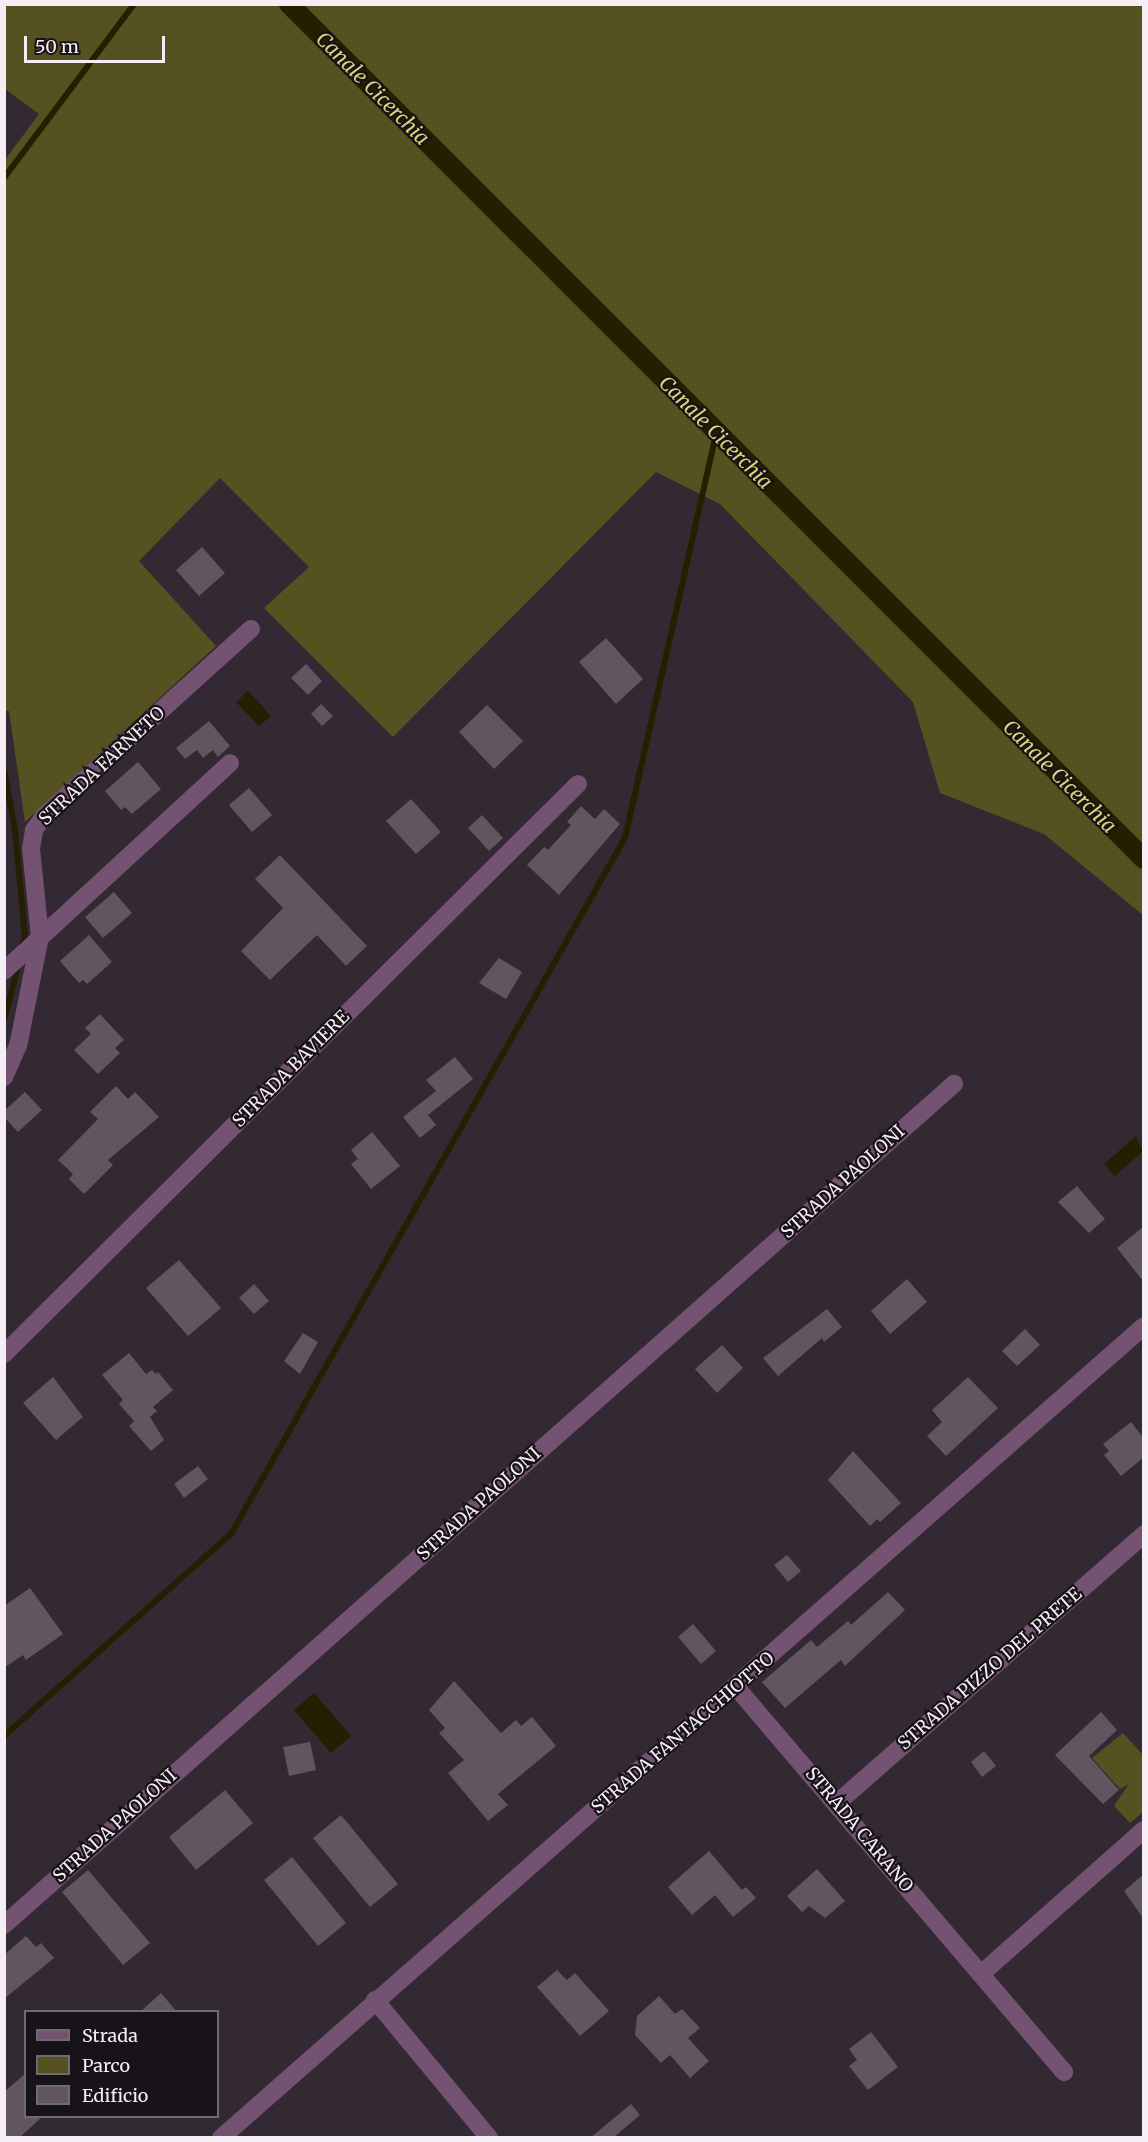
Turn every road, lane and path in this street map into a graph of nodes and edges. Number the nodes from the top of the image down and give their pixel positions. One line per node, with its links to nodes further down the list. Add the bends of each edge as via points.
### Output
1 (251, 629): 4 (street, STRADA FARNETO, via 39,823 32,849)
2 (230, 763): 4 (street)
3 (578, 784): 9 (street, STRADA BAVIERE)
4 (40, 937): 5 (street); 6 (street, STRADA FARNETO, via 18,1046)
5 (5, 971)
6 (4, 1077)
7 (954, 1084): 14 (street, STRADA PAOLONI)
8 (1143, 1326): 11 (street, STRADA FANTACCHIOTTO)
9 (4, 1354)
10 (1143, 1534): 12 (street, STRADA PIZZO DEL PRETE)
11 (736, 1687): 12 (street, STRADA CARANO); 16 (street, STRADA FANTACCHIOTTO)
12 (836, 1804): 15 (street, STRADA CARANO)
13 (1143, 1830): 15 (street)
14 (4, 1925)
15 (981, 1974): 17 (street, STRADA CARANO)
16 (375, 2000): 18 (street, STRADA FANTACCHIOTTO); 19 (street)
17 (1064, 2072)
18 (221, 2138)
19 (489, 2138)

